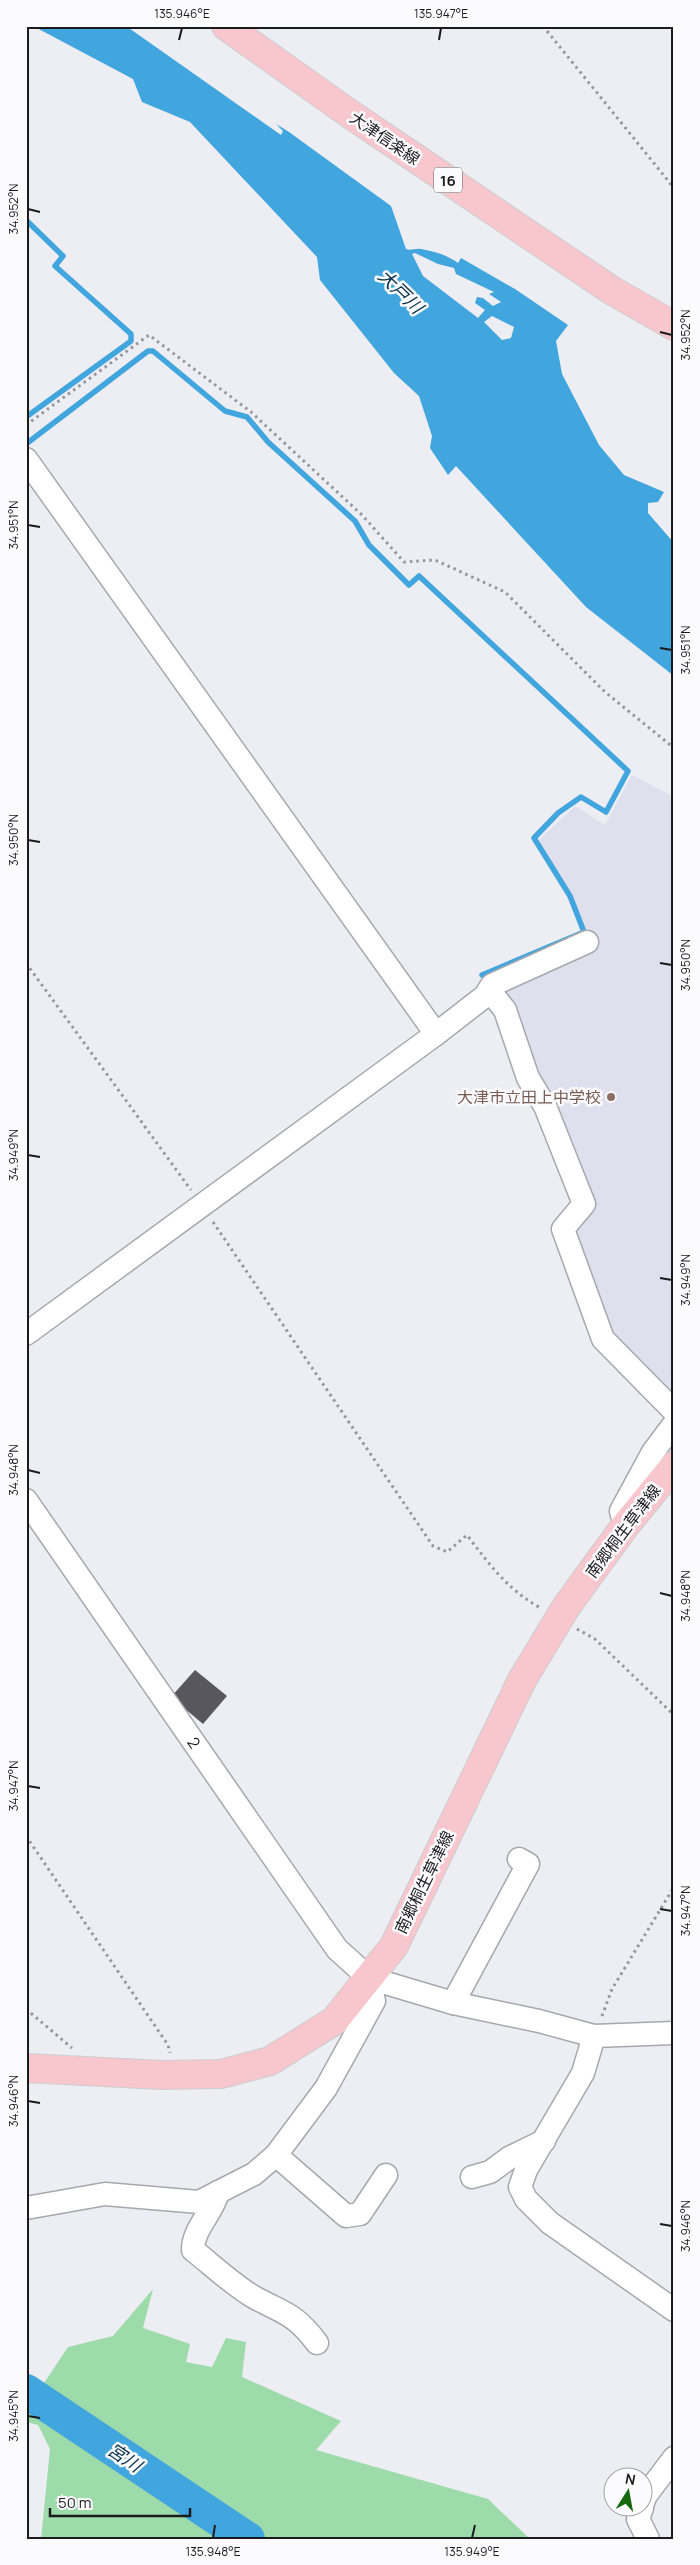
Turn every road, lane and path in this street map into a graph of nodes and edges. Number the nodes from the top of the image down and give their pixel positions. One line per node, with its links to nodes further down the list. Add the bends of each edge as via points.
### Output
1 (226, 26): 4 (main road, 大津信楽線 / 16, via 350,114 587,273)
2 (543, 26): 3 (path)
3 (674, 188)
4 (674, 326)
5 (26, 425): 7 (path, via 149,336 251,412 362,515 404,562 435,560 505,592 605,692)
6 (26, 459): 11 (street)
7 (674, 748)
8 (587, 942): 10 (street, via 492,985)
9 (26, 963): 12 (path)
10 (489, 990): 11 (street); 14 (street, via 505,1010 528,1078 545,1106 584,1204 563,1229 603,1340)
11 (436, 1034): 12 (street)
12 (202, 1206): 13 (street); 19 (path, via 433,1546 448,1552 467,1535 500,1578 524,1599)
13 (26, 1334)
14 (674, 1411)
15 (674, 1424): 18 (street, via 653,1452 621,1511)
16 (674, 1466): 18 (main road, 南郷桐生草津線)
17 (26, 1500): 24 (street, 2, via 337,1949)
18 (625, 1526): 19 (main road, 南郷桐生草津線)
19 (559, 1619): 20 (path, via 594,1639); 24 (main road, 南郷桐生草津線, via 522,1680 394,1946)
20 (674, 1714)
21 (26, 1836): 31 (path, via 168,2045)
22 (520, 1859): 25 (street, via 528,1864)
23 (674, 1887): 28 (path, via 612,1989)
24 (369, 1978): 25 (street); 31 (main road, 南郷桐生草津線, via 334,2021 270,2061 221,2074); 33 (street, via 374,2001 326,2088)
25 (453, 2003): 28 (street)
26 (26, 2010): 30 (path, via 73,2049)
27 (674, 2033): 28 (street)
28 (594, 2036): 32 (street, via 583,2073)
29 (26, 2068): 30 (main road, 南郷桐生草津線)
30 (80, 2071): 31 (main road, 南郷桐生草津線)
31 (177, 2075)
32 (544, 2141): 35 (street, via 509,2158 490,2172); 38 (street, via 526,2170 520,2187 526,2199 550,2223)
33 (276, 2155): 34 (street, via 346,2216 360,2214); 36 (street, via 254,2174)
34 (386, 2175)
35 (472, 2176)
36 (218, 2192): 37 (street, via 198,2202 104,2194); 39 (street, via 215,2205 193,2238 193,2250 252,2296 281,2309 304,2325)
37 (26, 2208)
38 (674, 2310)
39 (317, 2343)
40 (674, 2458): 41 (street)
41 (652, 2487)
42 (639, 2518): 43 (street)
43 (648, 2539)

